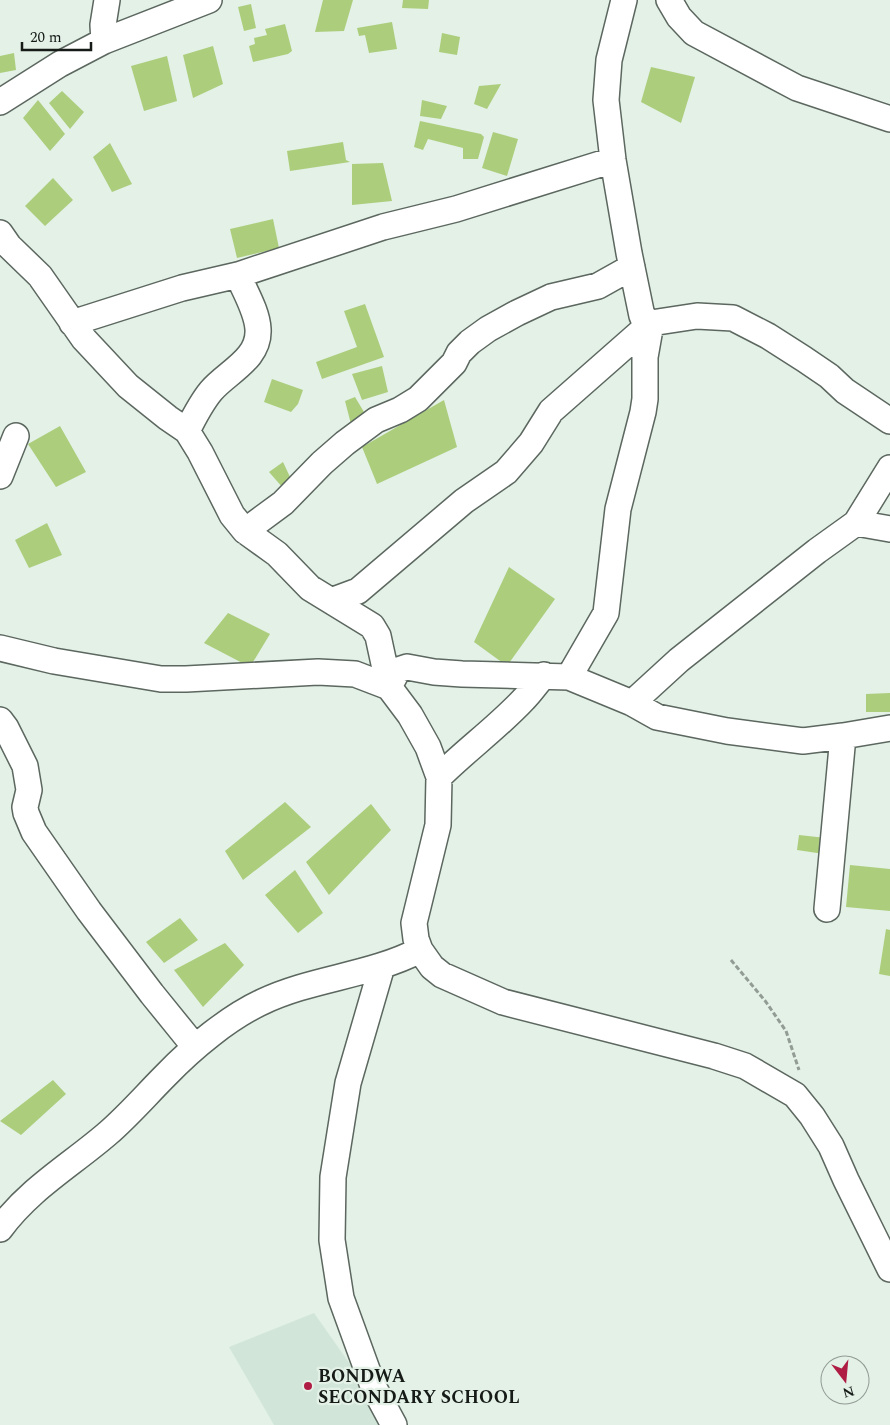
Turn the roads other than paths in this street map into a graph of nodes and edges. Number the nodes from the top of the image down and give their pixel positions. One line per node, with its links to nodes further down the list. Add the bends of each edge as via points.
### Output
1 (107, 0): 5 (street)
2 (209, 0): 5 (street)
3 (624, 0): 8 (street, via 607,76 606,100)
4 (669, 0): 7 (street, via 694,33 729,52 797,88)
5 (104, 41): 6 (street)
6 (0, 102)
7 (890, 119)
8 (613, 160): 10 (street); 11 (street, via 383,227)
9 (0, 233): 12 (street, via 40,276)
10 (632, 267): 13 (street, via 642,316); 21 (street, via 598,286 551,297 488,329 459,353 454,363 418,399 376,420 344,443 283,504)
11 (238, 275): 12 (street, via 182,288); 15 (street, via 255,318 257,340 250,356 202,402)
12 (72, 323): 15 (street, via 128,386)
13 (651, 323): 14 (street, via 697,316 733,318 804,359 845,392); 22 (street, via 551,411 531,444 506,472 464,501 358,590); 25 (street, via 645,356 644,412 618,509 606,613)
14 (890, 421)
15 (187, 431): 21 (street, via 232,515)
16 (16, 436): 18 (street)
17 (890, 468): 19 (street)
18 (0, 476)
19 (856, 523): 20 (street); 27 (street, via 679,660)
20 (890, 529)
21 (245, 531): 22 (street, via 277,554 310,588)
22 (331, 601): 26 (street, via 372,626 378,636)
23 (2, 650): 26 (street, via 161,679 318,672 355,674)
24 (544, 675): 25 (street); 26 (street, via 462,674 407,667 398,670); 31 (street, via 512,711)
25 (569, 677): 27 (street)
26 (389, 686): 31 (street, via 428,747)
27 (632, 703): 30 (street, via 656,717 737,732 803,741)
28 (0, 720): 35 (street, via 25,766 29,790 25,806 34,832 152,994)
29 (890, 728): 30 (street)
30 (842, 736): 32 (street)
31 (439, 778): 33 (street, via 438,825 414,923)
32 (827, 909)
33 (420, 950): 34 (street); 37 (street, via 442,975 503,1002 714,1056 745,1066 795,1095 831,1146)
34 (382, 966): 35 (street, via 276,996 234,1019); 38 (street, via 348,1083 333,1177 332,1240 341,1298 373,1386)
35 (195, 1047): 36 (street, via 107,1134 33,1192)
36 (0, 1229)
37 (890, 1269)
38 (394, 1425)

